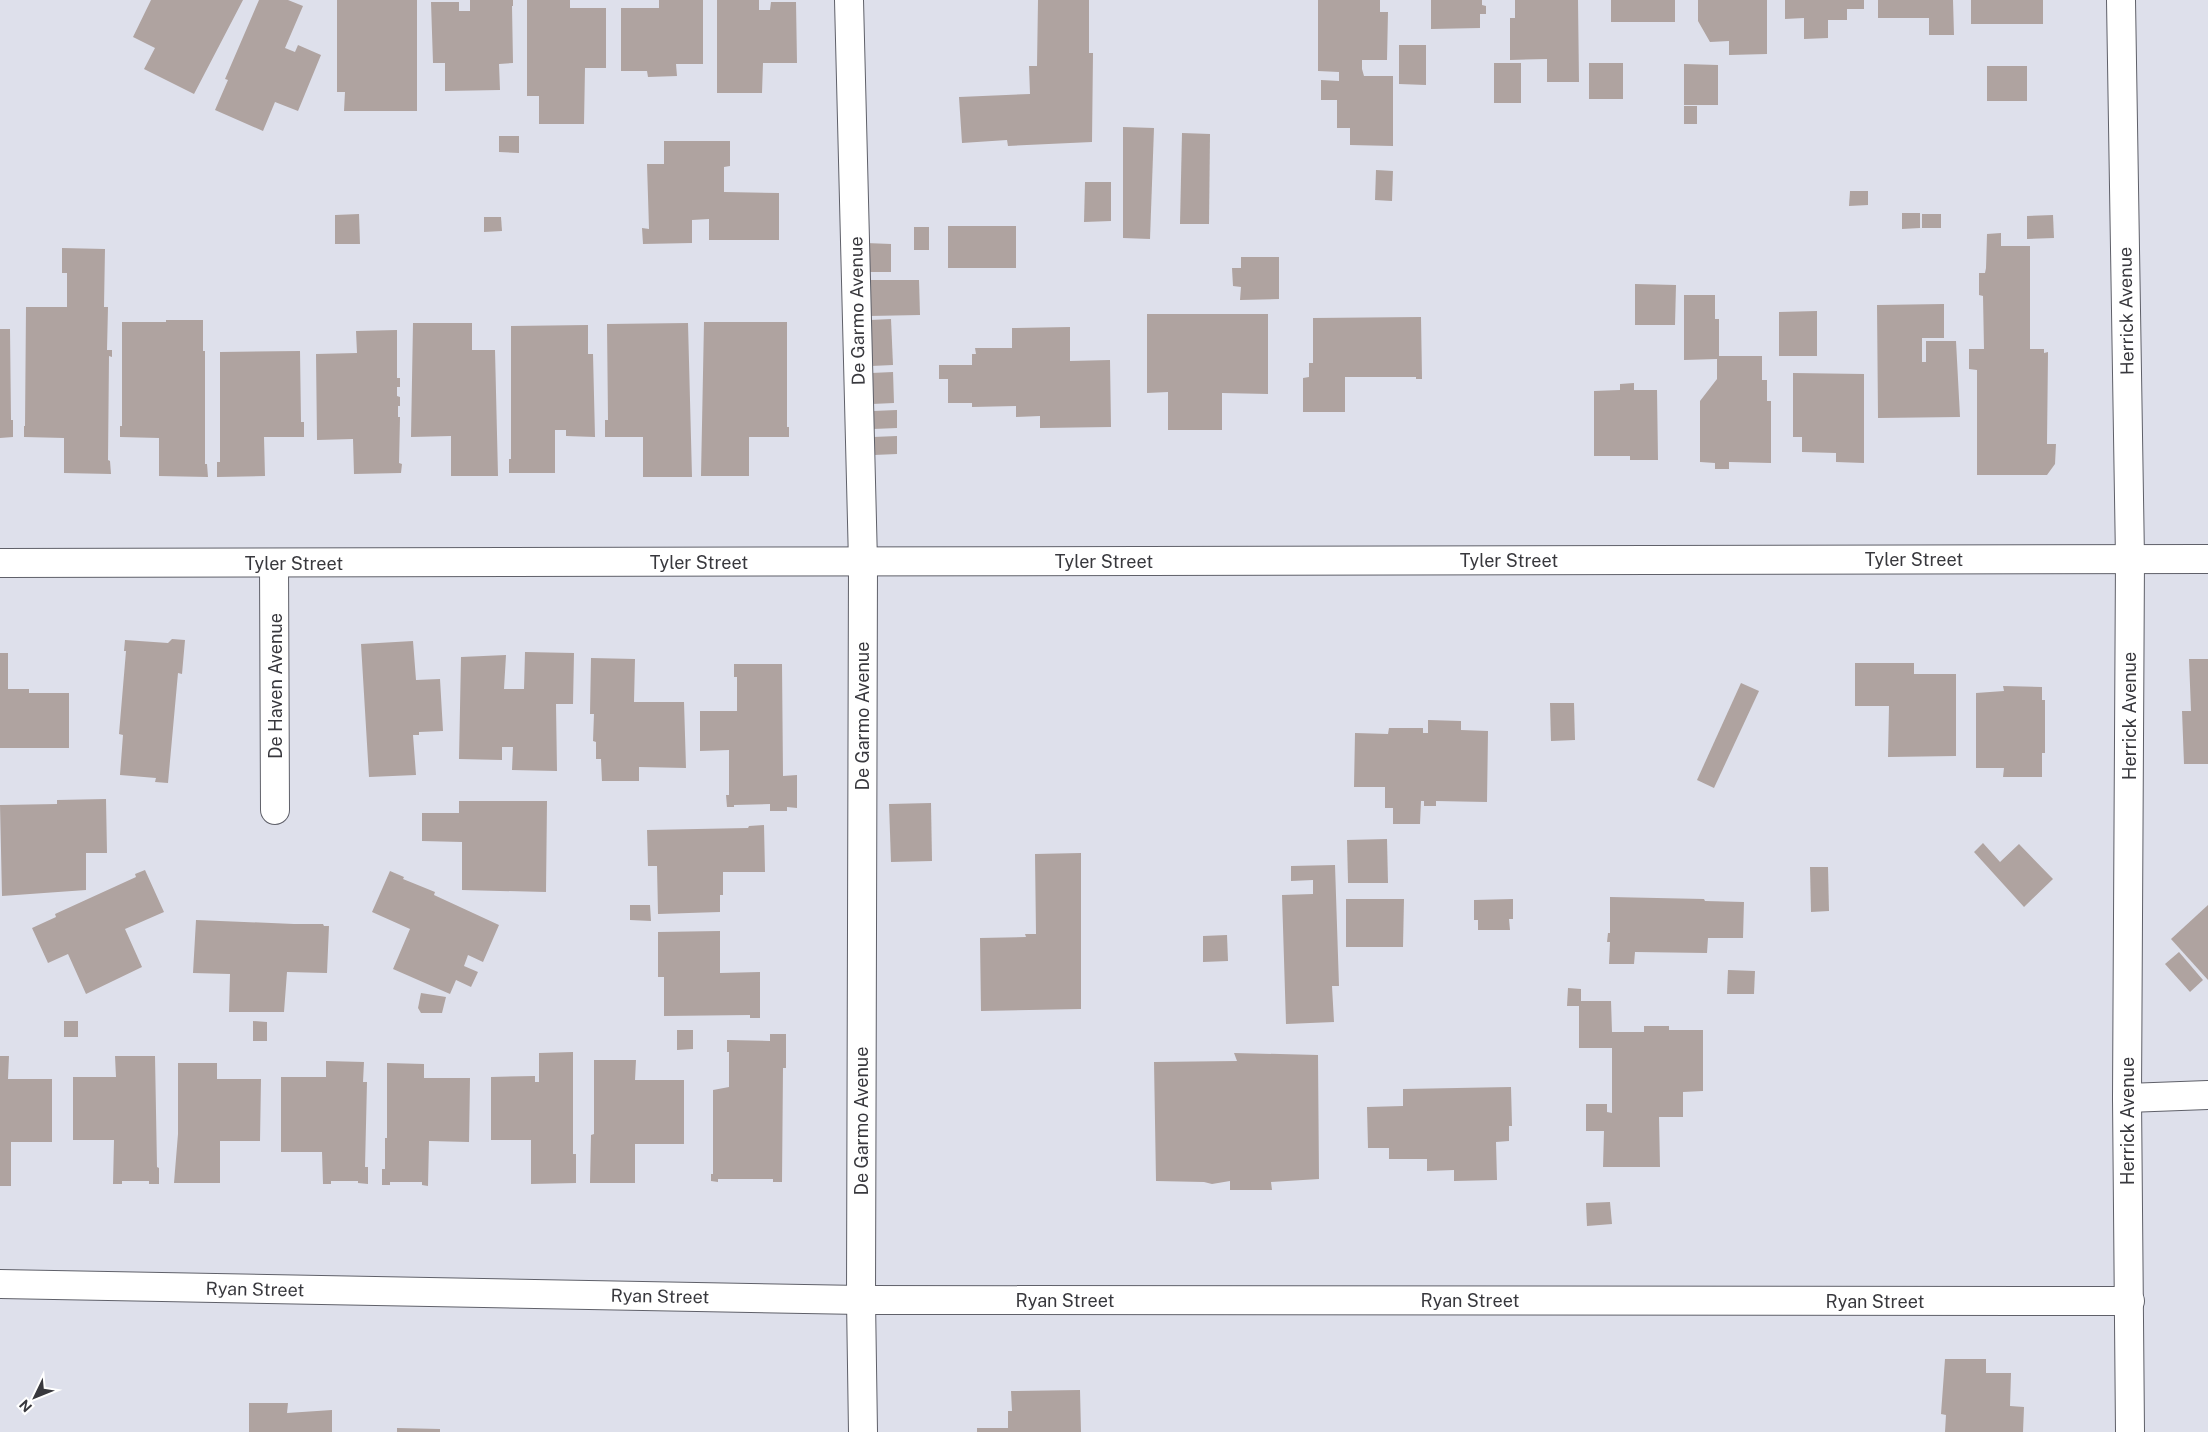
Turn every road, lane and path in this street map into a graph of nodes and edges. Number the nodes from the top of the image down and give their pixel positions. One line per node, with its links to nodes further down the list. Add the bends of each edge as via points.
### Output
1 (849, 0): 5 (street, De Garmo Avenue)
2 (2121, 0): 3 (street, Herrick Avenue)
3 (2130, 559): 4 (street, Tyler Street); 5 (street, Tyler Street); 10 (street, Herrick Avenue)
4 (2208, 559)
5 (863, 562): 7 (street, Tyler Street); 12 (street, De Garmo Avenue)
6 (0, 563): 7 (street, Tyler Street)
7 (274, 563): 8 (street, De Haven Avenue)
8 (275, 810)
9 (2208, 1095): 10 (street)
10 (2127, 1098): 13 (street, Herrick Avenue)
11 (0, 1284): 12 (street, Ryan Street)
12 (861, 1300): 13 (street, Ryan Street); 14 (street, De Garmo Avenue)
13 (2130, 1301): 15 (street, Herrick Avenue)
14 (863, 1432)
15 (2130, 1432)

